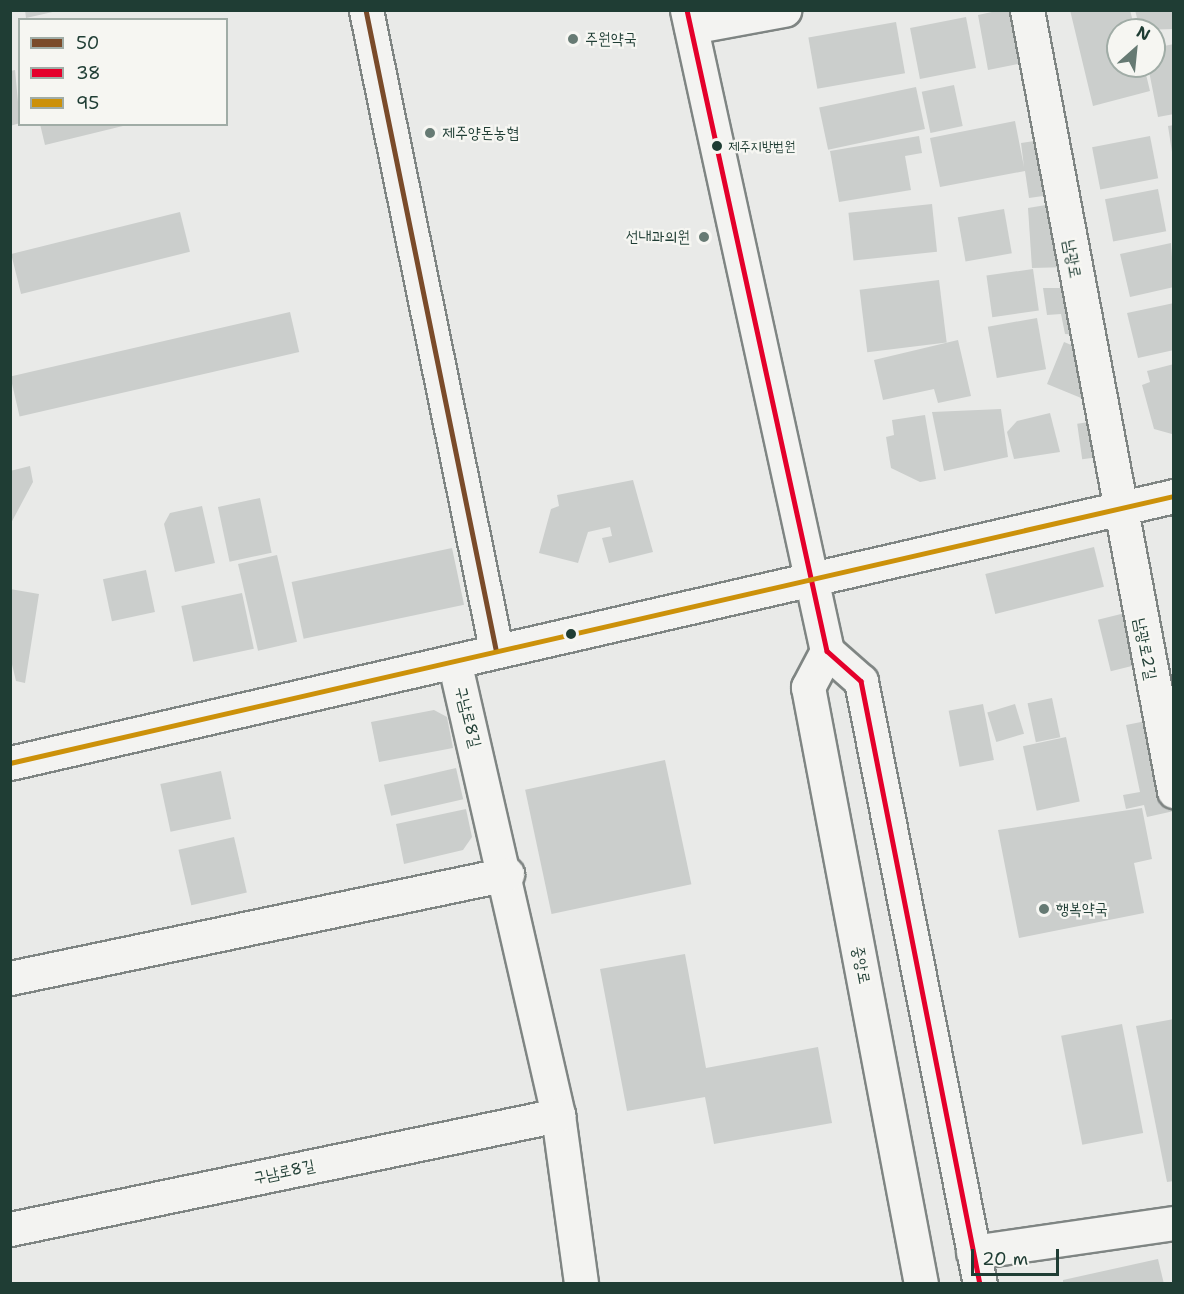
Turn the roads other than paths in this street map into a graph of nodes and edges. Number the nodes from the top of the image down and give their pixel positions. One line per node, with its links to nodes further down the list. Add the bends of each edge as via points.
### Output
1 (366, 10): 8 (street)
2 (783, 10): 4 (street)
3 (1027, 10): 6 (street, 남광로)
4 (689, 19): 7 (street)
5 (1173, 496): 6 (street)
6 (1117, 507): 7 (street); 12 (street, 남광로2길)
7 (812, 576): 8 (street); 9 (street)
8 (496, 650): 10 (street)
9 (827, 651): 18 (street, via 861,681); 20 (street, 중앙로, via 808,687)
10 (455, 666): 11 (street); 13 (street, 구남로8길)
11 (10, 763)
12 (1173, 791)
13 (507, 874): 14 (street); 15 (street, 구남로8길)
14 (10, 978)
15 (558, 1115): 17 (street, 구남로8길); 19 (street, 구남로8길)
16 (1173, 1223): 18 (street)
17 (10, 1229)
18 (973, 1252): 21 (street)
19 (581, 1284)
20 (921, 1284)
21 (980, 1284)

